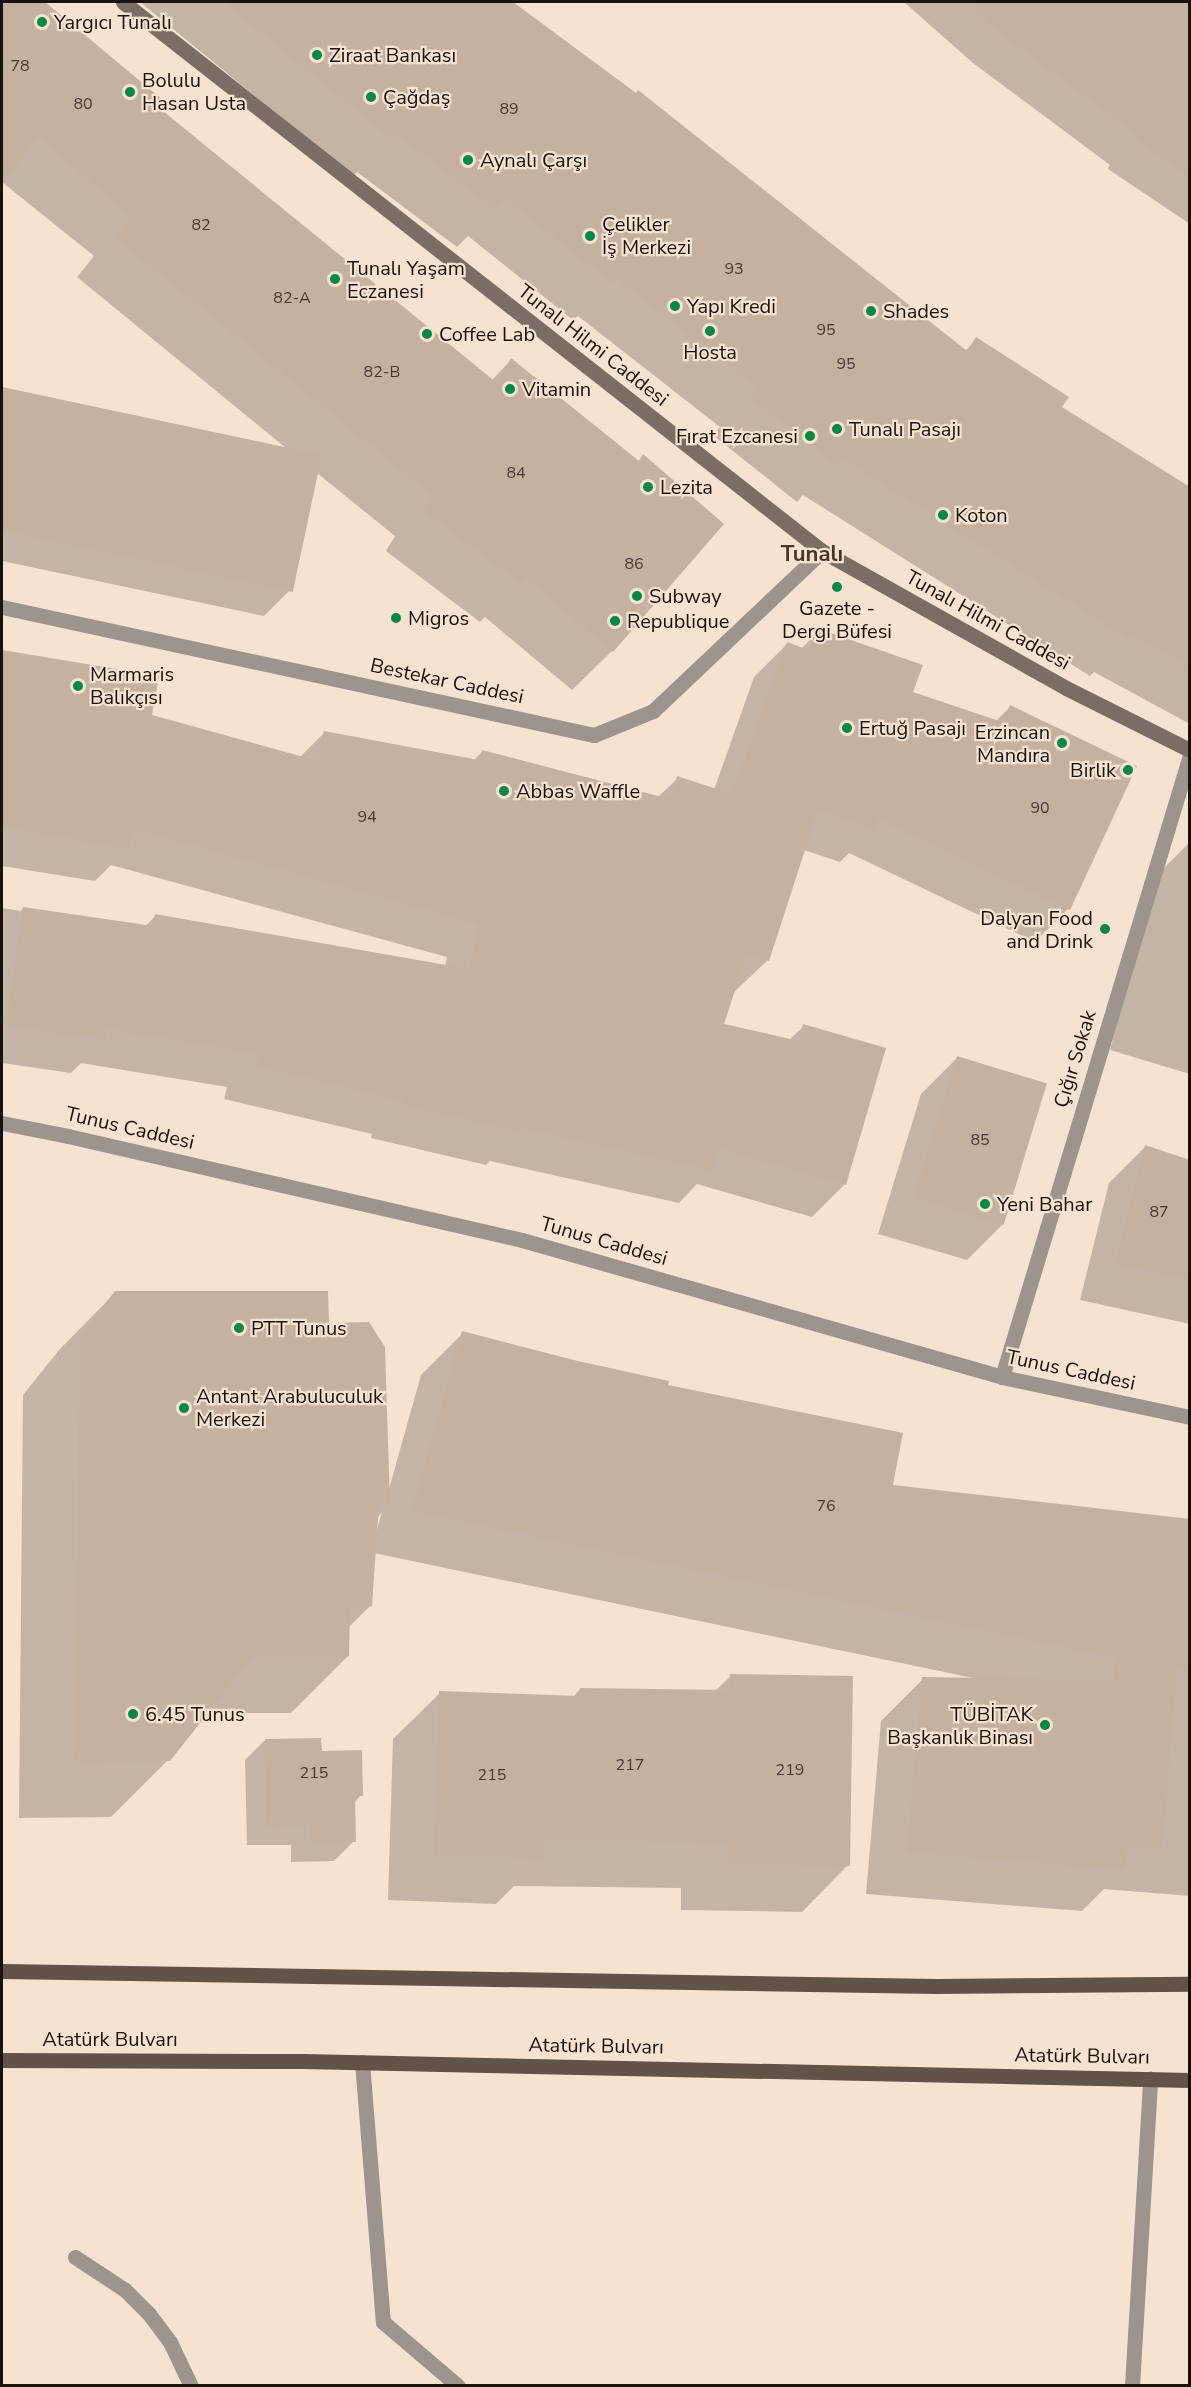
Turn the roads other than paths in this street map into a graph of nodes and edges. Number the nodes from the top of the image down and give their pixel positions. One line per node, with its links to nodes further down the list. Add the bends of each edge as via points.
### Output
1 (123, 2): 2 (main road, Tunalı Hilmi Caddesi)
2 (822, 551): 3 (street, Bestekar Caddesi, via 653,711 594,735); 4 (main road, Tunalı Hilmi Caddesi, via 1066,688)
3 (2, 607)
4 (1190, 752): 6 (street, Çığır Sokak)
5 (2, 1123): 6 (street, Tunus Caddesi, via 522,1240)
6 (1002, 1377): 7 (street, Tunus Caddesi)
7 (1190, 1417)
8 (2, 1971): 9 (main road, via 936,1986)
9 (1190, 1984)
10 (2, 2060): 11 (main road, Atatürk Bulvarı)
11 (362, 2062): 12 (main road, Atatürk Bulvarı); 16 (street, via 383,2322)
12 (1150, 2079): 13 (main road, Atatürk Bulvarı); 17 (street)
13 (1190, 2080)
14 (75, 2257): 15 (street, via 124,2290 149,2314 170,2342)
15 (191, 2385)
16 (458, 2385)
17 (1132, 2385)

